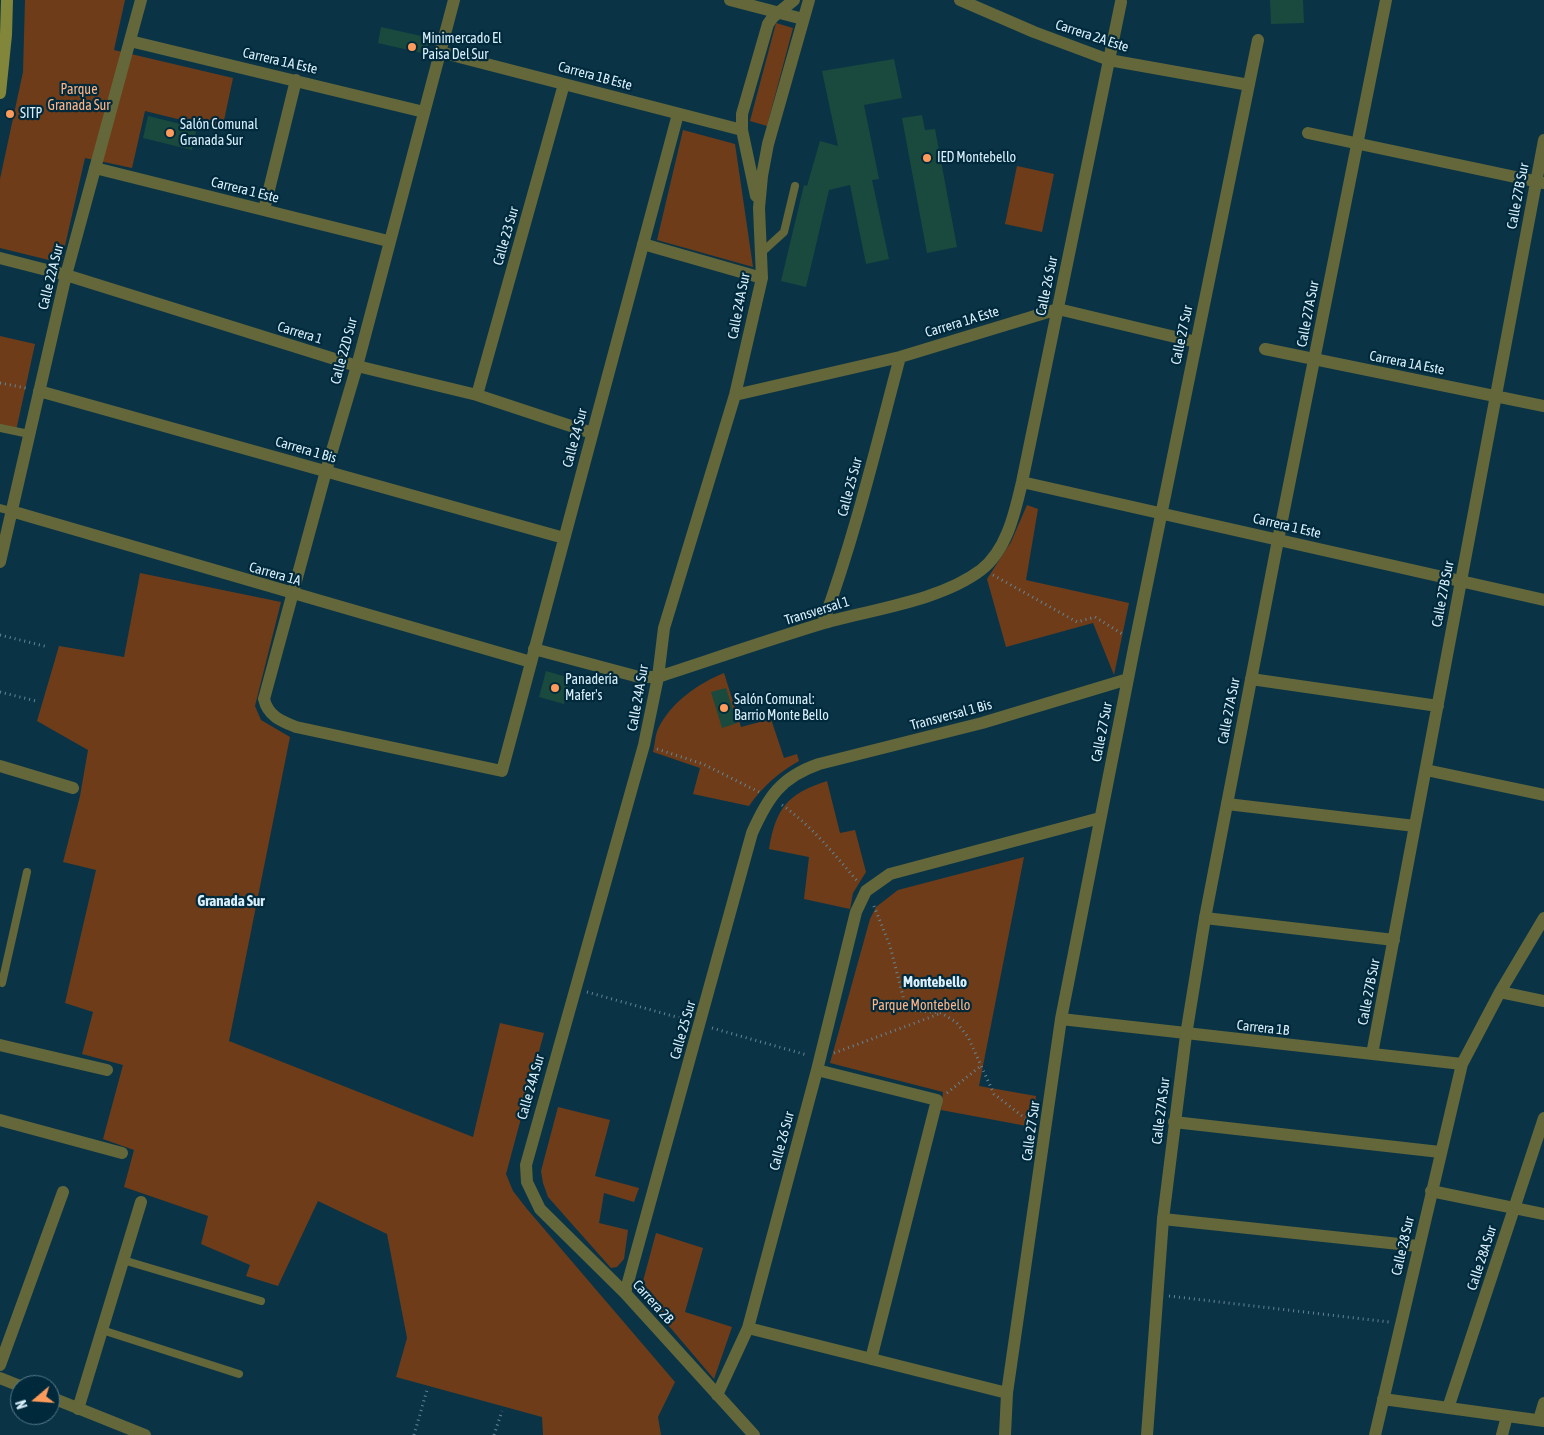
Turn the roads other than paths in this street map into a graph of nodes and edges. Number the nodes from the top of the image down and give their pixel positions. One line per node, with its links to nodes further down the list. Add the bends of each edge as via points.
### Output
1 (7, 0): 19 (main road)
2 (141, 0): 13 (street, Calle 22A Sur)
3 (454, 0): 14 (street, Calle 22D Sur)
4 (730, 0): 10 (street)
5 (794, 0): 10 (street, Calle 24A Sur)
6 (809, 0): 11 (street, Calle 24A Sur)
7 (960, 0): 15 (street, Carrera 2A Este)
8 (1386, 0): 25 (street, Calle 27A Sur)
9 (1121, 2): 15 (street, Calle 26 Sur)
10 (778, 12): 11 (street); 22 (street, Calle 24A Sur, via 764,33 746,98)
11 (803, 19): 29 (street, Calle 24A Sur, via 768,144)
12 (1258, 40): 18 (street, Calle 27 Sur)
13 (130, 41): 16 (street, Carrera 1A Este); 26 (street, Calle 22A Sur)
14 (440, 52): 17 (street, Carrera 1B Este); 20 (street, Calle 22D Sur)
15 (1109, 60): 18 (street, Carrera 2A Este); 37 (street, Calle 26 Sur)
16 (296, 80): 20 (street, Carrera 1A Este); 30 (street)
17 (564, 84): 21 (street, Carrera 1B Este); 44 (street, Calle 23 Sur)
18 (1250, 85): 38 (street, Calle 27 Sur)
19 (0, 93)
20 (424, 112): 31 (street, Calle 22D Sur)
21 (678, 114): 22 (street, Carrera 1B Este); 32 (street, Calle 24 Sur)
22 (742, 130): 29 (street, Calle 24A Sur)
23 (1308, 133): 25 (street)
24 (1544, 140): 27 (street, Calle 27B Sur)
25 (1358, 143): 27 (street); 41 (street, Calle 27A Sur)
26 (94, 168): 30 (street, Carrera 1 Este); 35 (street, Calle 22A Sur)
27 (1540, 182): 46 (street, Calle 27B Sur)
28 (795, 186): 33 (lane, via 784,232)
29 (758, 208): 33 (street, Calle 24A Sur)
30 (264, 210): 31 (street, Carrera 1 Este)
31 (388, 241): 42 (street, Calle 22D Sur)
32 (643, 244): 36 (street); 49 (street, Calle 24 Sur)
33 (761, 253): 36 (street, Calle 24A Sur)
34 (0, 258): 35 (street, Carrera 1)
35 (66, 275): 42 (street, Carrera 1); 43 (street, Calle 22A Sur)
36 (762, 278): 45 (street, Calle 24A Sur)
37 (1058, 309): 38 (street); 40 (street, Carrera 1A Este); 52 (street, Calle 26 Sur)
38 (1196, 342): 54 (street, Calle 27 Sur)
39 (1265, 349): 41 (street, Carrera 1A Este)
40 (900, 357): 45 (street, Carrera 1A Este); 62 (street, Calle 25 Sur, via 842,570)
41 (1314, 359): 46 (street, Carrera 1A Este); 56 (street, Calle 27A Sur)
42 (357, 366): 44 (street, Carrera 1); 51 (street, Calle 22D Sur)
43 (39, 391): 50 (street, Calle 22A Sur); 51 (street, Carrera 1 Bis)
44 (477, 395): 49 (street, Carrera 1)
45 (735, 395): 65 (street, Calle 24A Sur, via 664,628)
46 (1496, 396): 47 (street, Carrera 1A Este); 59 (street, Calle 27B Sur)
47 (1544, 406)
48 (0, 428): 50 (lane)
49 (592, 433): 55 (street, Calle 24 Sur)
50 (29, 434): 53 (street, Calle 22A Sur)
51 (326, 471): 55 (street, Carrera 1 Bis); 60 (street, Calle 22D Sur)
52 (1022, 482): 54 (street, Carrera 1 Este); 58 (street, Calle 26 Sur, via 1009,529)
53 (6, 510): 57 (street, Calle 22A Sur); 60 (street, Carrera 1A)
54 (1162, 513): 56 (street, Carrera 1 Este); 66 (street, Calle 27 Sur)
55 (564, 538): 63 (street, Calle 24 Sur)
56 (1278, 540): 59 (street, Carrera 1 Este); 67 (street, Calle 27A Sur)
57 (0, 562)
58 (982, 569): 62 (street, Transversal 1, via 940,591)
59 (1461, 581): 61 (street, Carrera 1 Este); 68 (street, Calle 27B Sur)
60 (292, 594): 64 (street, Carrera 1A); 71 (street, Calle 22D Sur, via 264,699 267,710 296,727)
61 (1544, 600)
62 (823, 623): 65 (street, Transversal 1)
63 (534, 649): 64 (street, Calle 24 Sur); 65 (street, via 639,676)
64 (531, 662): 71 (street, Calle 24 Sur)
65 (658, 677): 97 (street, Calle 24A Sur, via 644,745 527,1157 526,1174)
66 (1128, 679): 72 (street, Transversal 1 Bis, via 982,723 819,764 795,773); 76 (street, Calle 27 Sur)
67 (1251, 679): 68 (street); 75 (street, Calle 27A Sur)
68 (1438, 706): 70 (street, Calle 27B Sur)
69 (0, 766): 73 (street)
70 (1426, 770): 74 (street); 77 (street, Calle 27B Sur)
71 (502, 771)
72 (784, 782): 106 (street, Calle 25 Sur, via 752,834)
73 (73, 788)
74 (1544, 795)
75 (1227, 804): 77 (street); 79 (street, Calle 27A Sur)
76 (1100, 818): 85 (street, Calle 27 Sur); 89 (street, Calle 26 Sur, via 890,874 866,891 854,922)
77 (1415, 826): 81 (street, Calle 27B Sur)
78 (27, 872): 82 (lane)
79 (1206, 918): 81 (street); 86 (street, Calle 27A Sur)
80 (1544, 918): 83 (street, Calle 28 Sur)
81 (1394, 940): 88 (street, Calle 27B Sur)
82 (0, 982)
83 (1500, 992): 84 (street); 90 (street, Calle 28 Sur)
84 (1544, 1001)
85 (1061, 1019): 86 (street, Carrera 1B); 113 (street, Calle 27 Sur)
86 (1186, 1034): 88 (street, Carrera 1B); 94 (street, Calle 27A Sur)
87 (0, 1044): 91 (street)
88 (1372, 1054): 90 (street, Carrera 1B)
89 (818, 1064): 108 (street, Calle 26 Sur); 110 (street, via 937,1100)
90 (1462, 1064): 95 (street, Calle 28 Sur)
91 (108, 1070)
92 (1544, 1118): 101 (street, Calle 28A Sur)
93 (0, 1120): 96 (street)
94 (1174, 1122): 95 (street); 103 (street, Calle 27A Sur)
95 (1440, 1152): 98 (street, Calle 28 Sur)
96 (122, 1153)
97 (530, 1190): 106 (street, Carrera 2B, via 540,1209)
98 (1432, 1190): 101 (street); 104 (street, Calle 28 Sur)
99 (63, 1192): 111 (street)
100 (141, 1202): 105 (street)
101 (1514, 1208): 102 (street); 118 (street, Calle 28A Sur)
102 (1544, 1214)
103 (1163, 1219): 104 (street); 125 (street, Calle 27A Sur)
104 (1418, 1246): 115 (street, Calle 28 Sur)
105 (123, 1260): 107 (lane); 109 (street)
106 (625, 1293): 114 (street, Carrera 2B)
107 (261, 1301)
108 (748, 1328): 110 (street); 114 (street, Calle 26 Sur)
109 (102, 1330): 112 (lane); 119 (street)
110 (871, 1360): 113 (street)
111 (0, 1365)
112 (240, 1374)
113 (1007, 1393): 124 (street, Calle 27 Sur)
114 (717, 1395): 123 (street, Carrera 2B)
115 (1383, 1399): 118 (street); 126 (street, Calle 28 Sur)
116 (60, 1402): 119 (street)
117 (1544, 1403): 121 (street)
118 (1448, 1408): 120 (street)
119 (78, 1409): 122 (street)
120 (1507, 1416): 121 (street); 127 (street)
121 (1541, 1421)
122 (145, 1435)
123 (754, 1435)
124 (1005, 1435)
125 (1146, 1435)
126 (1375, 1435)
127 (1502, 1435)

